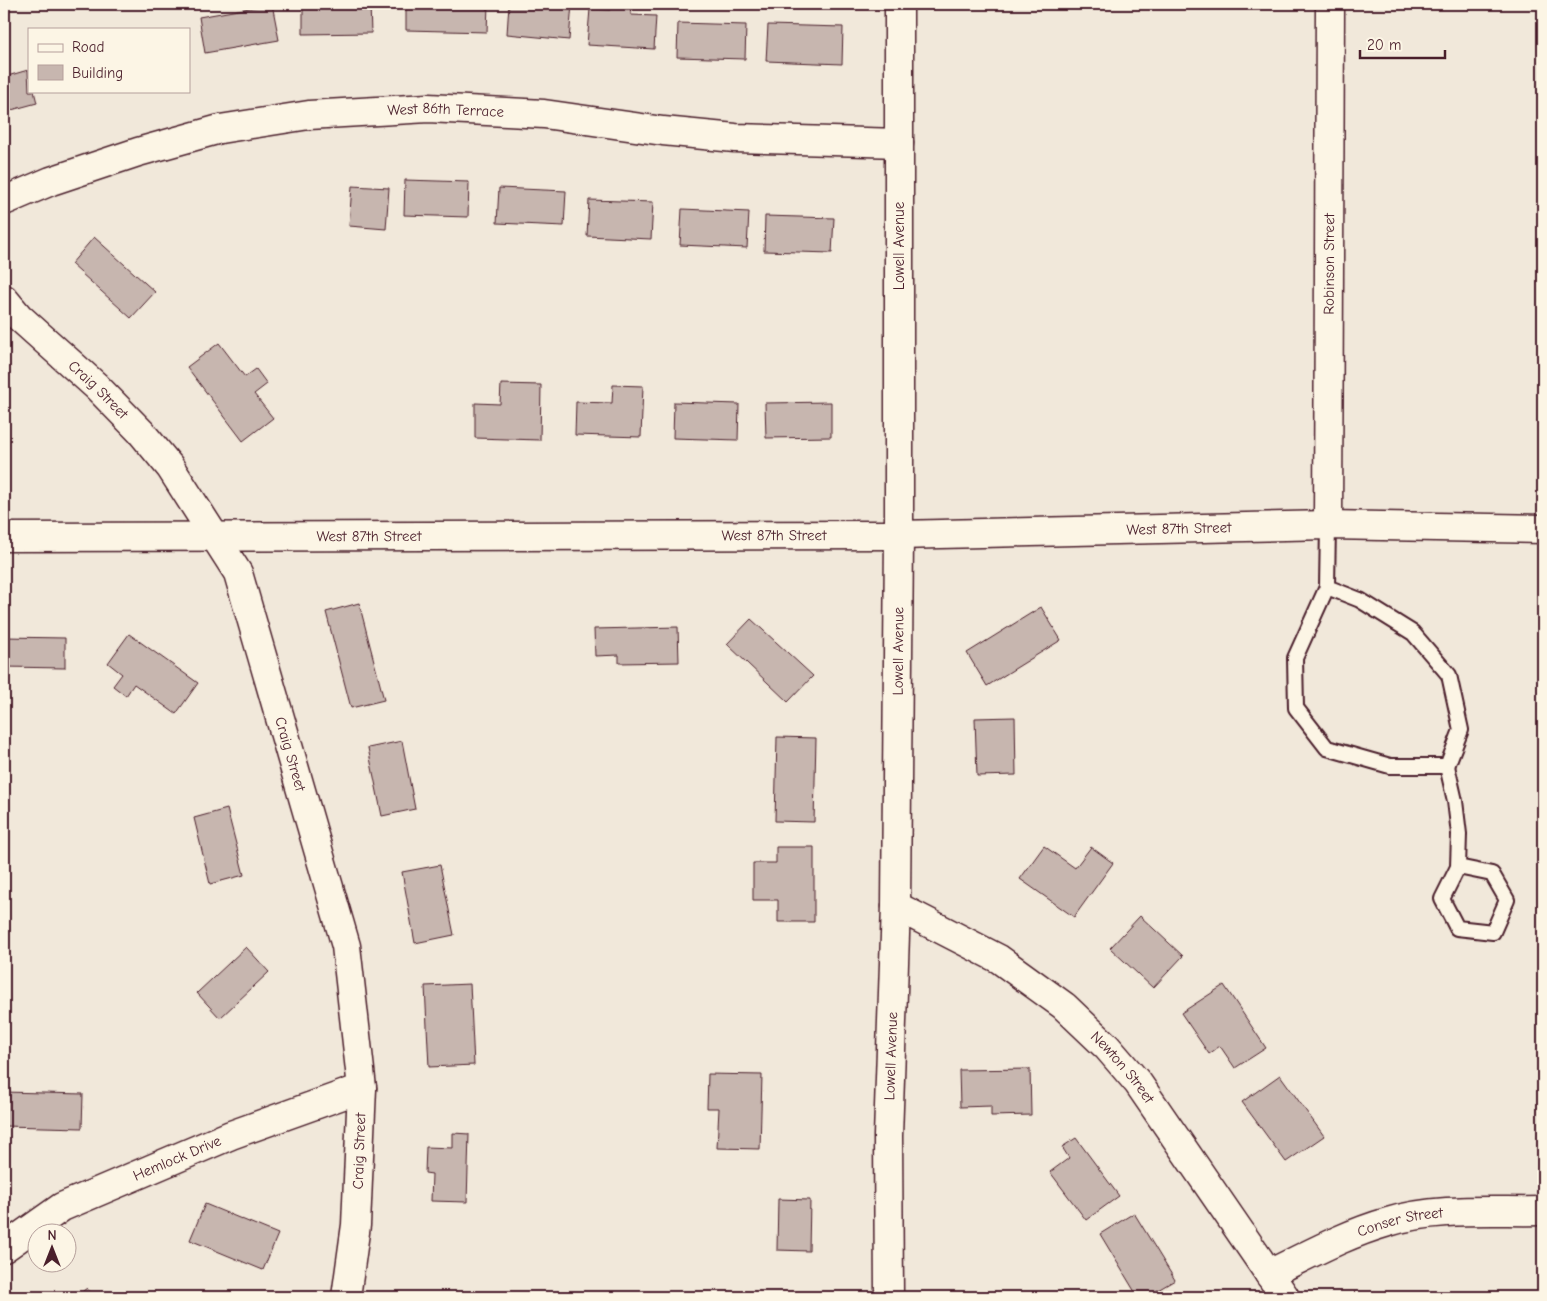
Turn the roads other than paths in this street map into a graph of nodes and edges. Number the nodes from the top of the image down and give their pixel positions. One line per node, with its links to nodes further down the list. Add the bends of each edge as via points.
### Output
1 (899, 4): 3 (street, Lowell Avenue)
2 (1330, 4): 6 (street, Robinson Street)
3 (898, 143): 4 (street, West 86th Terrace, via 735,138 544,114 428,108 309,115 220,130 138,152 51,181); 8 (street, Lowell Avenue)
4 (4, 201)
5 (4, 299): 10 (street, Craig Street, via 141,432 170,467)
6 (1328, 525): 7 (street, West 87th Street); 8 (street, West 87th Street); 11 (lane)
7 (1543, 529)
8 (899, 535): 10 (street, West 87th Street); 14 (street, Lowell Avenue)
9 (4, 537): 10 (street, West 87th Street)
10 (216, 537): 15 (street, Craig Street, via 238,573 346,946)
11 (1327, 587): 12 (lane, via 1360,600 1413,633 1449,675 1461,730); 12 (lane, via 1295,658 1296,708 1326,748 1390,766)
12 (1447, 766): 13 (lane, via 1456,801)
13 (1458, 867): 13 (lane, via 1442,899 1457,928 1493,932 1506,900 1492,874)
14 (896, 906): 18 (street, Newton Street, via 999,959 1064,1006 1107,1047 1138,1083); 20 (street, Lowell Avenue, via 888,1136)
15 (362, 1088): 17 (street, Hemlock Drive, via 231,1135 62,1207); 19 (street, Craig Street, via 356,1225)
16 (1543, 1211): 18 (street, Conser Street, via 1464,1212 1388,1222 1344,1238)
17 (4, 1248)
18 (1269, 1274): 21 (street, Newton Street)
19 (346, 1297)
20 (888, 1297)
21 (1285, 1297)

